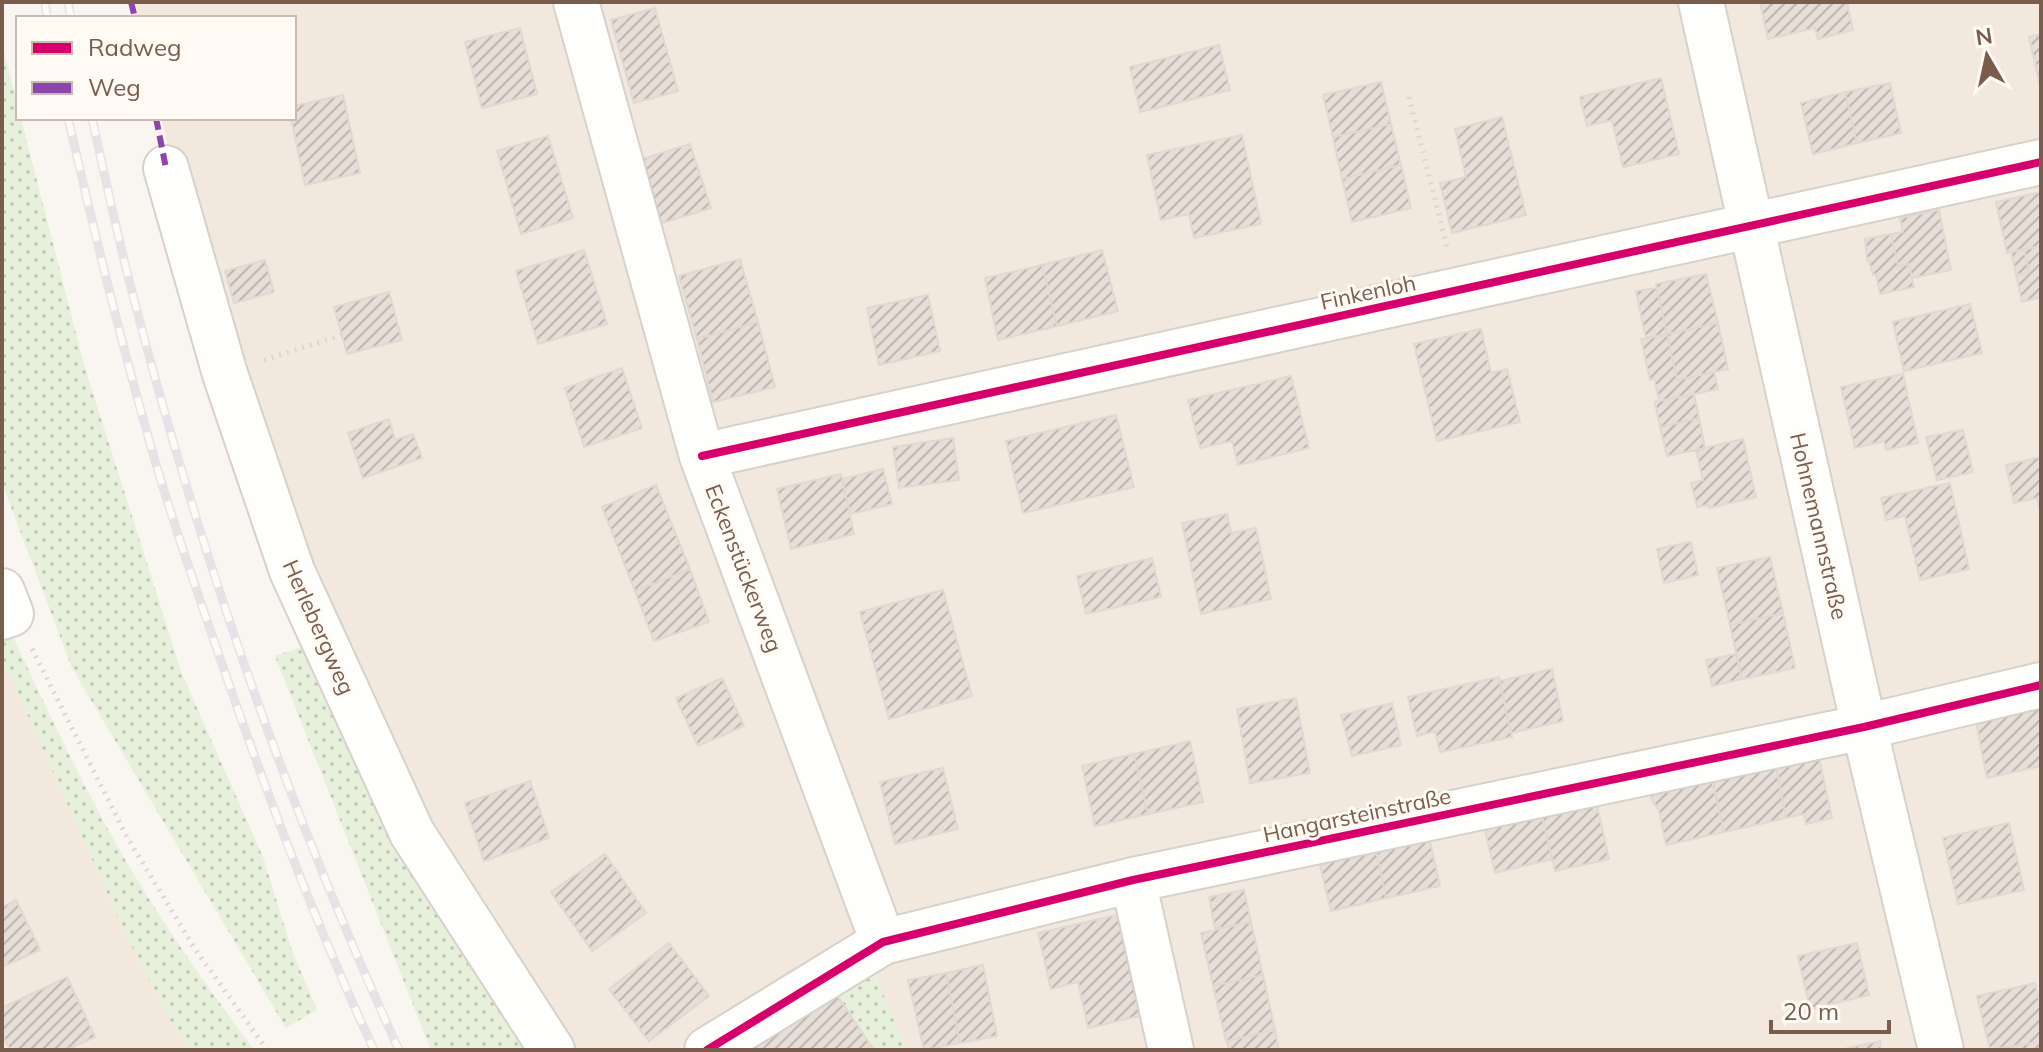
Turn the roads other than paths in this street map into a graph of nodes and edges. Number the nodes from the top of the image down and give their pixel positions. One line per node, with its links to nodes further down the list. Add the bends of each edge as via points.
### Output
1 (576, 2): 6 (street, Eckenstückerweg)
2 (1701, 2): 5 (street, Hohnemannstraße)
3 (2041, 162): 5 (street, Finkenloh)
4 (166, 168): 11 (street, Herlebergweg, via 225,374 292,571 412,833)
5 (1753, 226): 6 (street, Finkenloh); 8 (street, Hohnemannstraße)
6 (702, 456): 10 (street, Eckenstückerweg)
7 (2041, 685): 8 (street, Hangarsteinstraße)
8 (1864, 727): 9 (street, Hangarsteinstraße); 14 (street, Hohnemannstraße)
9 (1133, 880): 10 (street, Hangarsteinstraße); 13 (street)
10 (883, 942): 12 (street, Hangarsteinstraße)
11 (552, 1050)
12 (707, 1050)
13 (1171, 1050)
14 (1941, 1050)

